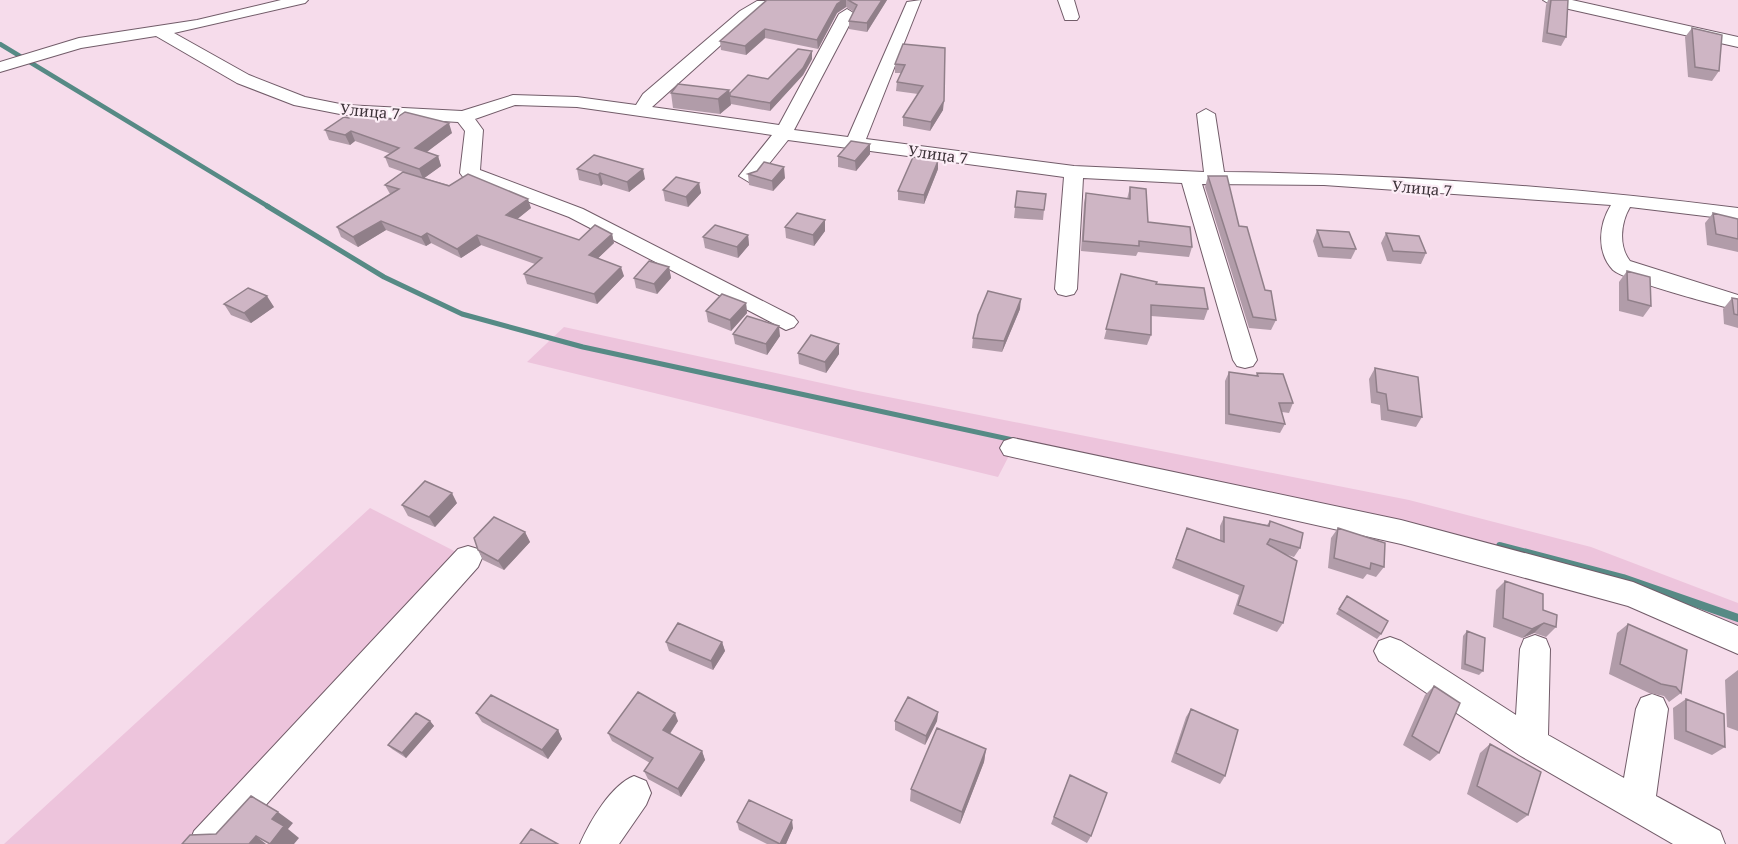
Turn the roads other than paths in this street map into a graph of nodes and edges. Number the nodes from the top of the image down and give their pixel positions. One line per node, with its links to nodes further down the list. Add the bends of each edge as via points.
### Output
1 (300, 0): 8 (street)
2 (1066, 0): 7 (street)
3 (1551, 0): 9 (street)
4 (915, 2): 15 (street)
5 (762, 4): 11 (street, via 649,98)
6 (847, 14): 14 (street)
7 (1071, 18)
8 (160, 32): 10 (street, via 109,38); 13 (street, Улица 7, via 243,79 300,101 345,110)
9 (1738, 42)
10 (5, 66)
11 (640, 112): 13 (street, Улица 7, via 577,102 513,100); 14 (street, Улица 7, via 777,130)
12 (1206, 114): 19 (street)
13 (463, 117): 24 (street, via 474,130 470,173 576,213)
14 (783, 134): 15 (street, Улица 7); 17 (street)
15 (855, 142): 16 (street, Улица 7)
16 (1074, 172): 18 (street, Улица 7); 22 (street)
17 (749, 176)
18 (1190, 178): 19 (street, Улица 7); 25 (street)
19 (1215, 178): 20 (street, Улица 7, via 1324,179)
20 (1624, 200): 21 (street, Улица 7); 23 (street, via 1612,220 1613,254 1622,266)
21 (1738, 214)
22 (1066, 289)
23 (1738, 303)
24 (786, 322)
25 (1245, 360)
26 (1013, 448): 28 (street, via 1401,532 1633,595)
27 (468, 558): 35 (street)
28 (1738, 640)
29 (1535, 649): 32 (street)
30 (1390, 651): 32 (street)
31 (1652, 709): 34 (street)
32 (1531, 744): 34 (street)
33 (634, 793): 36 (street)
34 (1637, 804): 37 (street)
35 (207, 844)
36 (598, 844)
37 (1707, 844)

